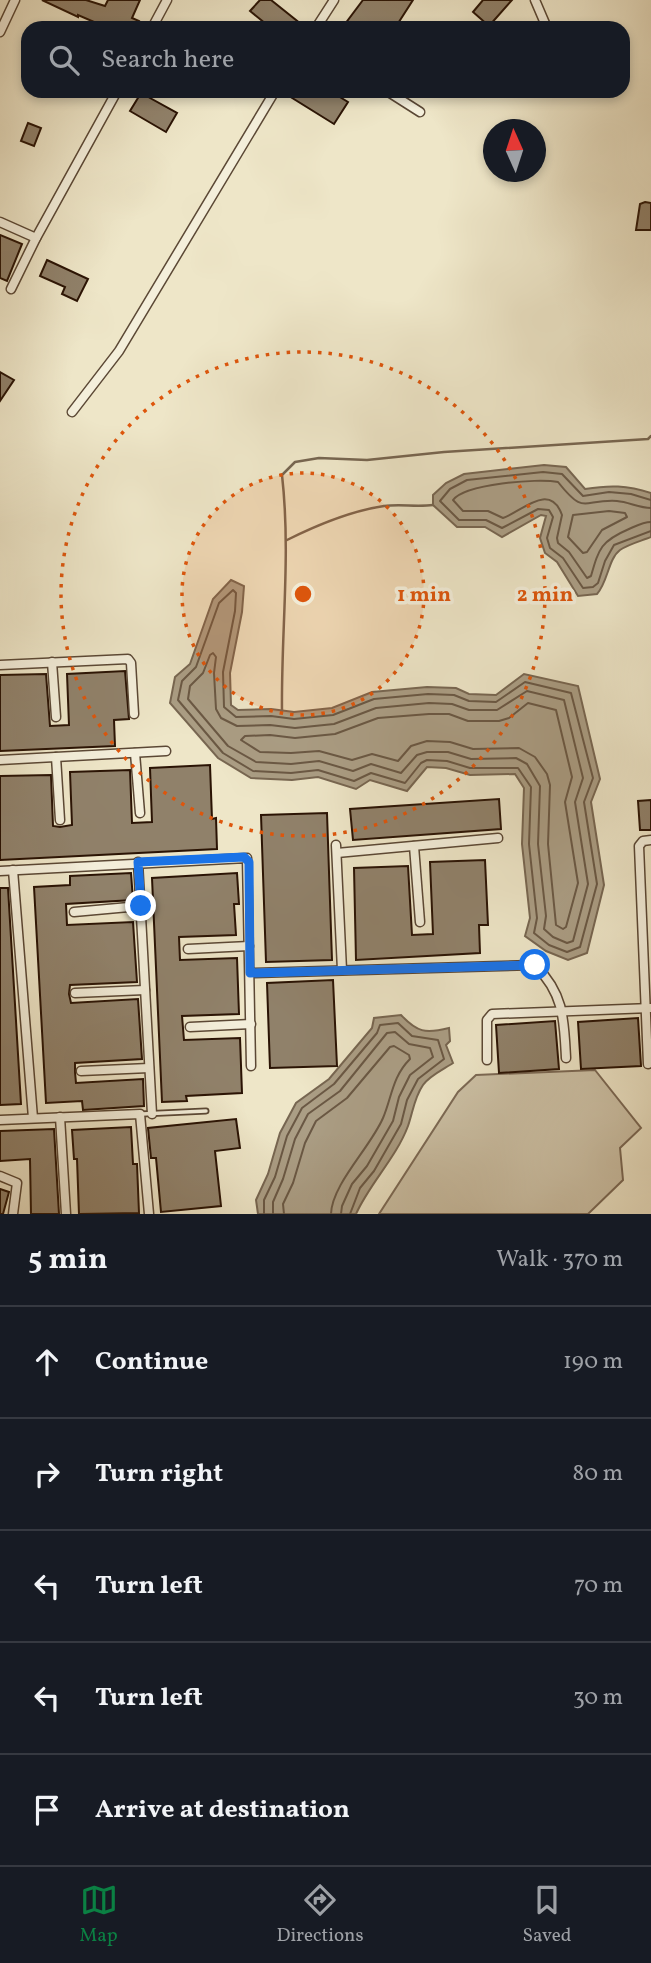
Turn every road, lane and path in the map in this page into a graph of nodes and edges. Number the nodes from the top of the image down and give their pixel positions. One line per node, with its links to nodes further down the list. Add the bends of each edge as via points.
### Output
1 (15, 0): 8 (street)
2 (167, 0): 5 (street)
3 (334, 0): 6 (street)
4 (535, 0): 7 (street)
5 (156, 21)
6 (320, 21)
7 (544, 21)
8 (0, 32)
9 (113, 98): 14 (street)
10 (271, 98): 16 (street, via 119,351)
11 (398, 98): 12 (street)
12 (420, 112)
13 (0, 222): 14 (street)
14 (36, 238): 15 (street)
15 (11, 289)
16 (72, 412)
17 (52, 662): 18 (street); 19 (street, via 131,661); 20 (street)
18 (0, 665)
19 (134, 714)
20 (56, 717)
21 (166, 751): 22 (street)
22 (135, 753): 23 (street); 25 (street)
23 (56, 757): 24 (street); 26 (street)
24 (0, 760)
25 (140, 813)
26 (60, 820)
27 (498, 838): 29 (street)
28 (651, 840): 42 (street, via 639,846)
29 (414, 846): 35 (street); 38 (street, via 337,849)
30 (138, 862): 32 (street); 33 (street); 36 (street, via 247,858)
31 (0, 870): 32 (street)
32 (13, 870): 56 (street)
33 (141, 906): 34 (street); 40 (street)
34 (74, 912)
35 (420, 922)
36 (250, 946): 37 (street); 39 (street)
37 (188, 948)
38 (342, 970): 39 (street); 43 (street, via 535,965 548,977)
39 (250, 973): 44 (street)
40 (145, 990): 41 (street); 50 (street)
41 (75, 993)
42 (648, 1008): 43 (street); 48 (street)
43 (564, 1010): 46 (street); 47 (street, via 492,1014 487,1020)
44 (251, 1024): 45 (street); 49 (street)
45 (190, 1027)
46 (566, 1058)
47 (487, 1060)
48 (648, 1064)
49 (251, 1066)
50 (149, 1068): 51 (street); 54 (street)
51 (81, 1071)
52 (206, 1111): 54 (lane)
53 (139, 1114): 54 (lane); 55 (street); 61 (street)
54 (152, 1114)
55 (60, 1117): 56 (street); 60 (street)
56 (33, 1118): 57 (street)
57 (0, 1120)
58 (0, 1175): 59 (street, via 17,1182)
59 (13, 1214)
60 (66, 1214)
61 (149, 1214)

